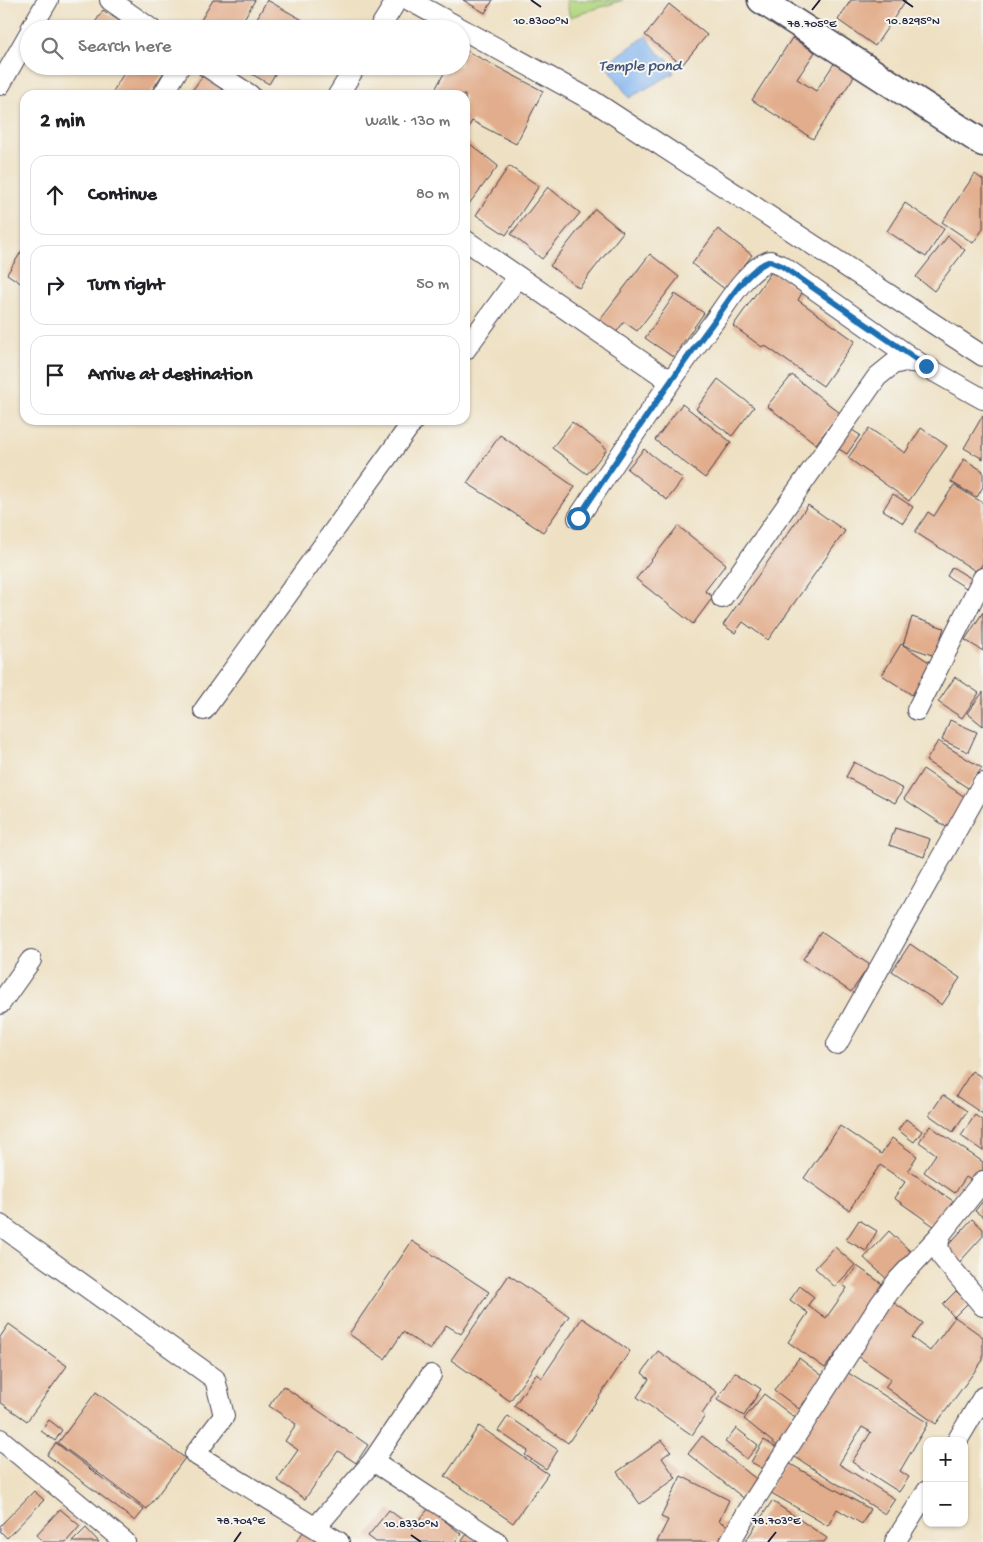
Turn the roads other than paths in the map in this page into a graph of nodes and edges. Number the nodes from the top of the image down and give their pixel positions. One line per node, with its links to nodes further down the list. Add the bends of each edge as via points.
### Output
1 (48, 0): 6 (street)
2 (110, 0): 7 (street)
3 (397, 0): 8 (street)
4 (409, 0): 9 (street)
5 (761, 0): 19 (street)
6 (36, 20)
7 (138, 20)
8 (385, 20)
9 (445, 20)
10 (470, 33): 23 (street, via 593,101)
11 (20, 50): 15 (street)
12 (174, 75): 16 (street)
13 (220, 75): 17 (street)
14 (350, 75): 18 (street)
15 (0, 85)
16 (165, 90)
17 (242, 90)
18 (341, 90)
19 (983, 143)
20 (470, 243): 21 (street)
21 (518, 277): 22 (street); 25 (street)
22 (470, 343)
23 (983, 356)
24 (920, 363): 25 (street, via 782,266 770,261 746,279); 26 (street); 30 (street, via 905,361 892,364 877,377)
25 (670, 381): 28 (street)
26 (983, 399)
27 (410, 425): 31 (street)
28 (578, 518)
29 (983, 578): 32 (street)
30 (722, 598)
31 (204, 710)
32 (917, 710)
33 (983, 783): 36 (street)
34 (31, 960): 35 (street)
35 (0, 1004)
36 (837, 1044)
37 (983, 1180): 39 (street)
38 (0, 1225): 47 (street, via 215,1379 224,1416 194,1454)
39 (940, 1235): 40 (street, via 940,1253); 51 (street, via 880,1303)
40 (983, 1306)
41 (431, 1375): 45 (street)
42 (983, 1397): 43 (street)
43 (959, 1437)
44 (0, 1439): 48 (street)
45 (373, 1460): 47 (street); 50 (street)
46 (923, 1497): 52 (street)
47 (316, 1527): 49 (street)
48 (125, 1542)
49 (338, 1542)
50 (498, 1542)
51 (730, 1542)
52 (895, 1542)

